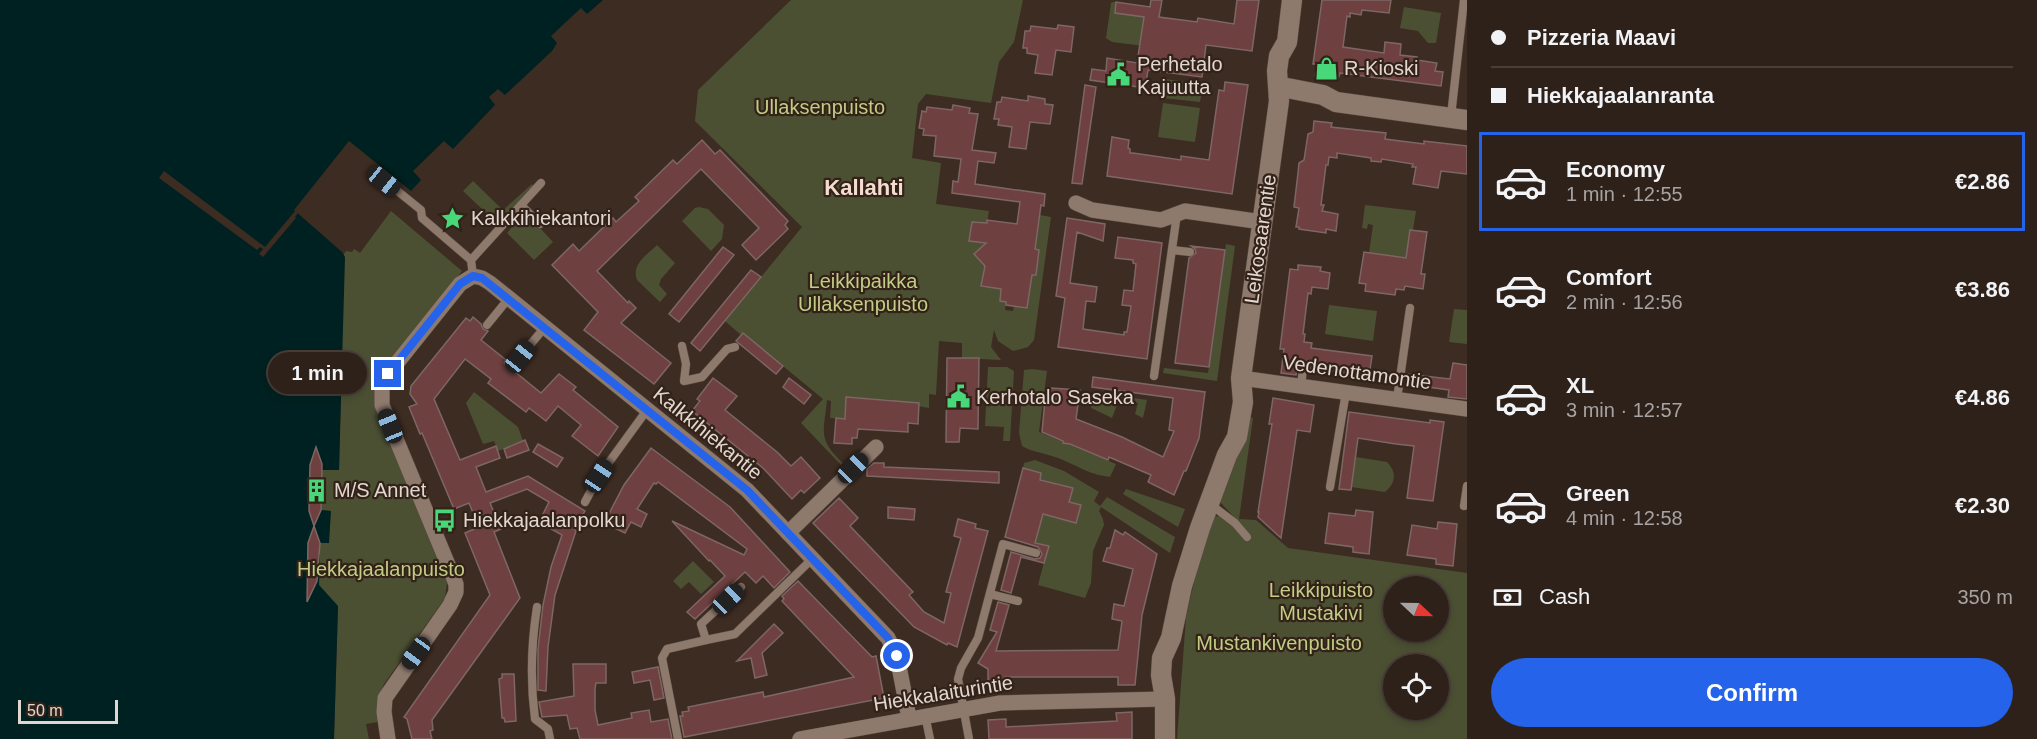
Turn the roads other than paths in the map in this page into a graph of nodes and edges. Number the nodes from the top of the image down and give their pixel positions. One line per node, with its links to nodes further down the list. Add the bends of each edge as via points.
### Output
1 (1292, 0): 3 (street, Leikosaarentie, via 1287,42 1277,71)
2 (1464, 0): 4 (lane)
3 (1283, 95): 4 (street, via 1322,106 1336,102); 10 (street, Leikosaarentie)
4 (1459, 119)
5 (374, 172): 14 (lane, via 421,210 422,218)
6 (541, 183): 8 (lane)
7 (1076, 203): 9 (street, via 1092,210 1161,220)
8 (521, 205): 11 (lane); 14 (lane)
9 (1177, 213): 10 (street); 12 (lane)
10 (1262, 222): 25 (street, Leikosaarentie)
11 (540, 224)
12 (1172, 250): 13 (lane); 24 (lane)
13 (1190, 252)
14 (471, 260): 15 (lane)
15 (473, 276): 16 (street, Kalkkihiekantie); 50 (street, via 460,284 382,385 382,405 456,584 450,605 386,698)
16 (509, 298): 18 (lane); 19 (street, Kalkkihiekantie)
17 (1410, 308): 28 (lane)
18 (488, 325)
19 (545, 327): 22 (lane); 30 (street, Kalkkihiekantie)
20 (682, 346): 21 (lane, via 684,381 702,377 727,349)
21 (735, 347)
22 (520, 357)
23 (1303, 368): 26 (lane)
24 (1154, 376)
25 (1241, 378): 26 (street, Vedenottamontie); 35 (street, Leikosaarentie, via 1243,410 1237,437)
26 (1300, 386): 27 (street, Vedenottamontie)
27 (1346, 392): 28 (street, Vedenottamontie); 33 (lane)
28 (1397, 399): 29 (street, Vedenottamontie)
29 (1467, 409)
30 (647, 410): 34 (lane); 37 (street, Kalkkihiekantie, via 747,490)
31 (876, 447): 37 (street)
32 (1467, 486): 36 (lane)
33 (1330, 487)
34 (585, 502)
35 (1209, 503): 38 (lane); 46 (street, Leikosaarentie, via 1162,658)
36 (1464, 506)
37 (788, 533): 40 (street, Kalkkihiekantie)
38 (1247, 537)
39 (1036, 553): 42 (lane, via 1003,544)
40 (812, 559): 45 (lane, via 735,634); 49 (street, Kalkkihiekantie, via 892,644)
41 (741, 587): 45 (lane, via 701,624)
42 (990, 594): 43 (lane); 47 (lane, via 978,638 960,672 958,685)
43 (1018, 601)
44 (537, 607): 51 (lane, via 531,690 535,719 548,729)
45 (706, 640): 52 (lane, via 667,649 662,658)
46 (1165, 699): 47 (street, Hiekkalaiturintie, via 1021,702); 56 (street, Leikosaarentie)
47 (964, 708): 48 (street, Hiekkalaiturintie); 55 (lane)
48 (925, 715): 49 (street, Hiekkalaiturintie); 54 (lane)
49 (909, 718): 53 (street, Hiekkalaiturintie)
50 (388, 739)
51 (550, 739)
52 (678, 739)
53 (801, 739)
54 (930, 739)
55 (969, 739)
56 (1165, 739)

